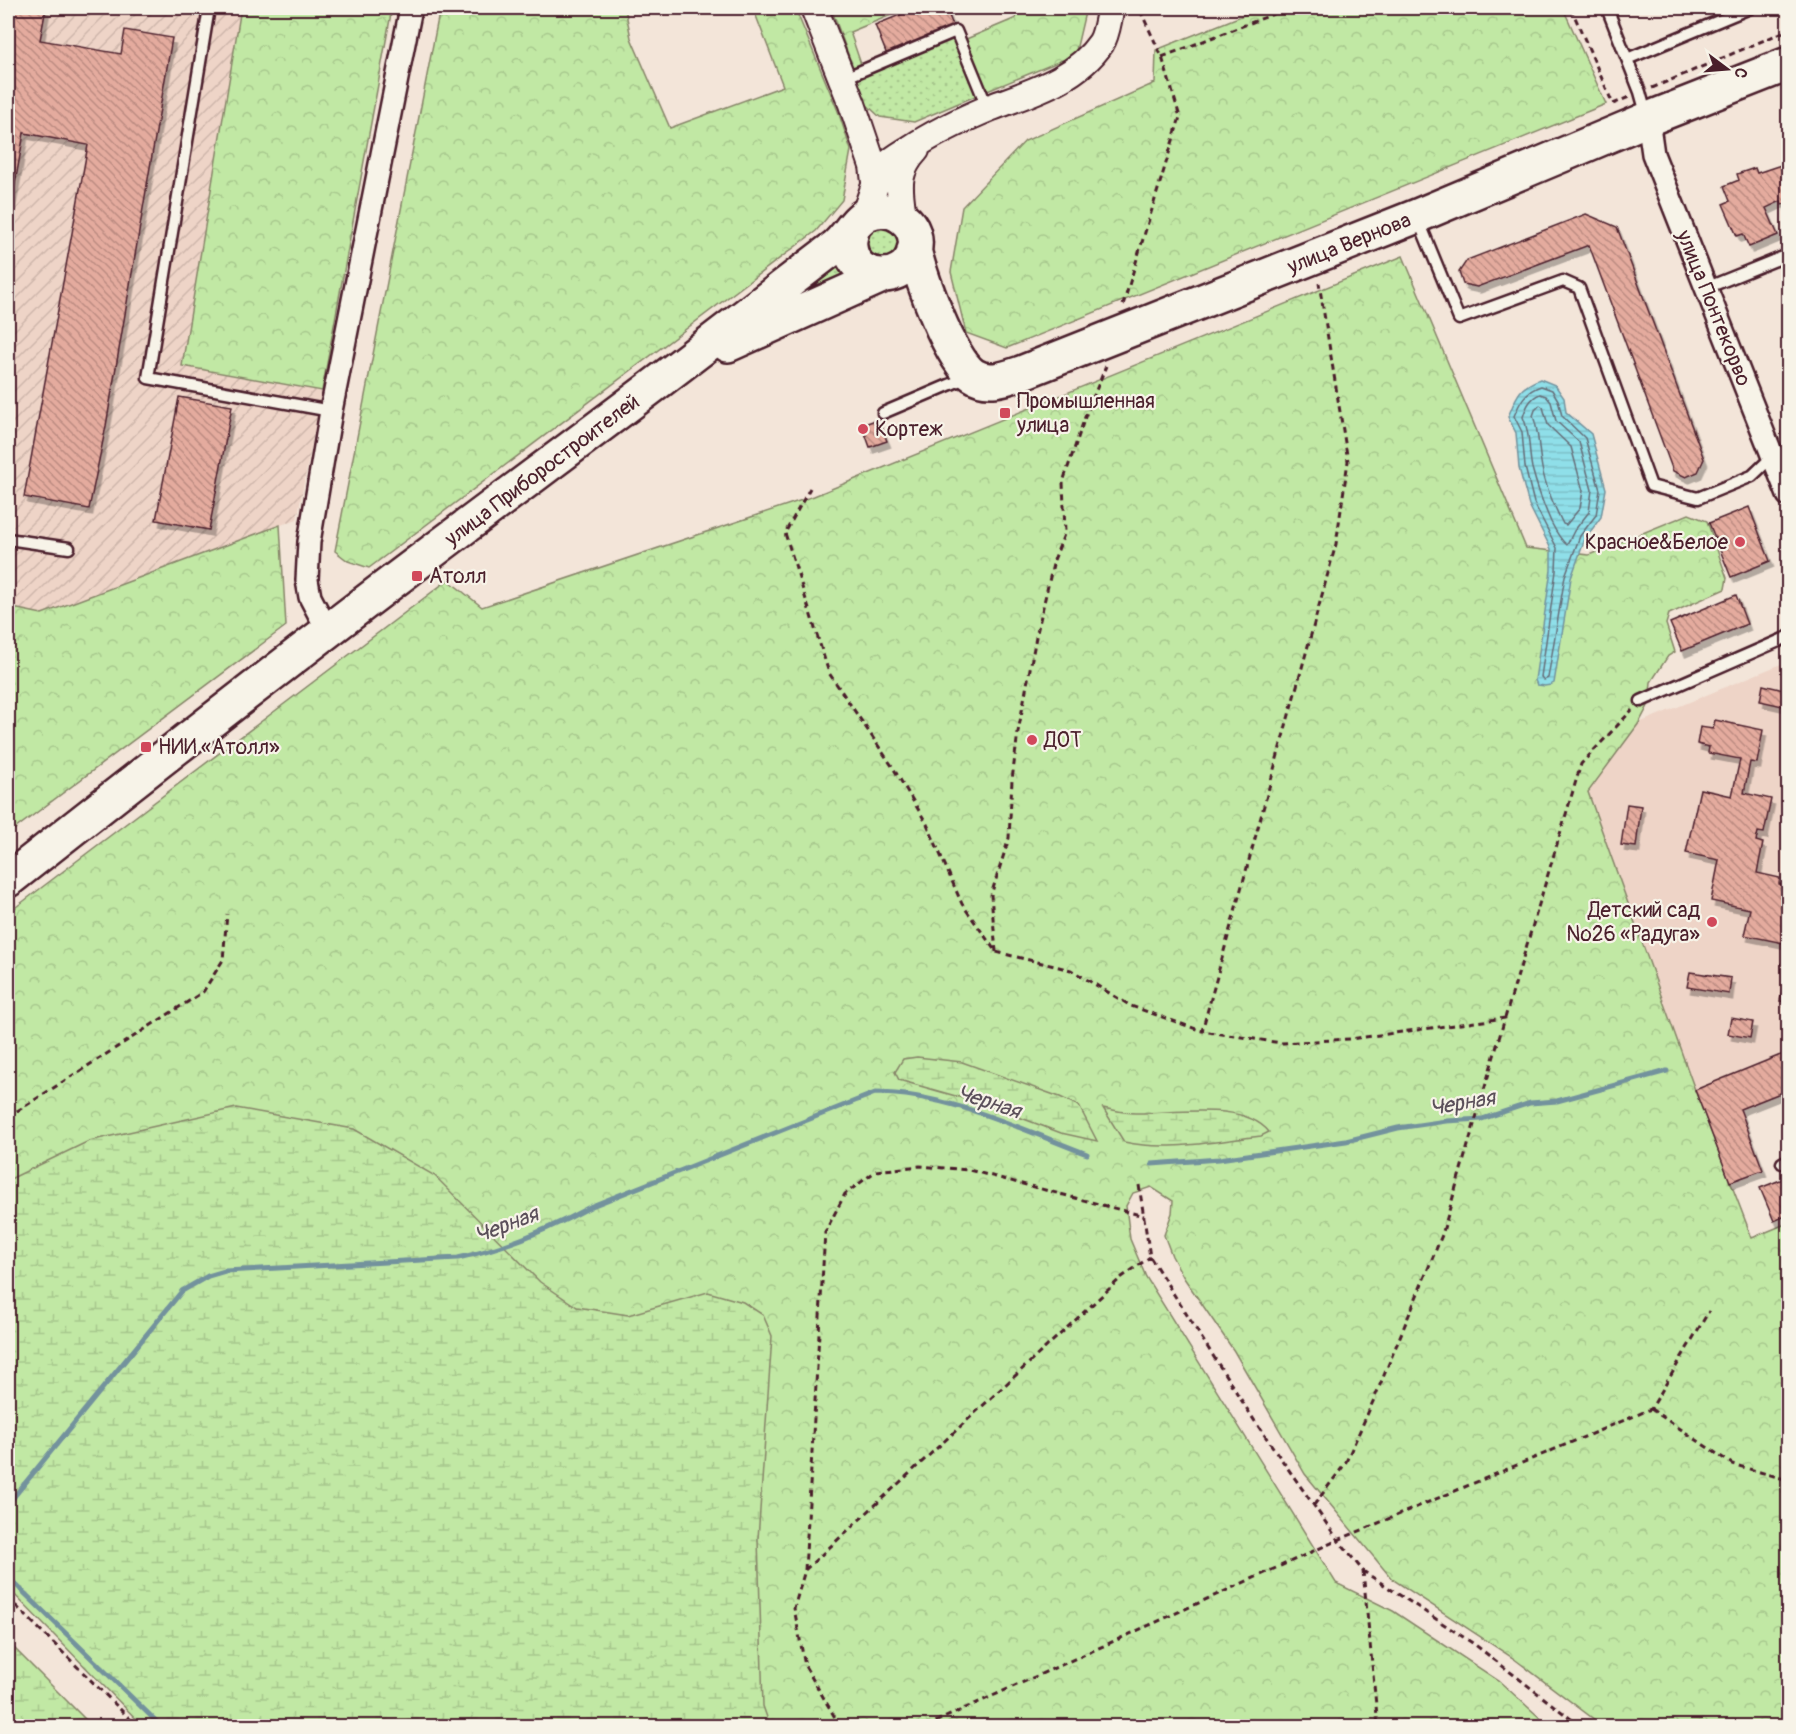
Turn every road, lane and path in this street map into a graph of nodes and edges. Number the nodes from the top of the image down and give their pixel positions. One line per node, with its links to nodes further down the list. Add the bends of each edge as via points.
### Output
1 (209, 8): 31 (lane, via 148,378)
2 (411, 8): 31 (street)
3 (814, 8): 14 (street)
4 (1111, 8): 16 (street, via 1102,40 1085,63 1044,87)
5 (1139, 8): 11 (path)
6 (1289, 8): 11 (path)
7 (1571, 8): 15 (path, via 1613,104)
8 (1607, 8): 12 (lane)
9 (1750, 8): 12 (lane)
10 (1788, 30): 15 (path)
11 (1162, 57): 28 (path, via 1180,117)
12 (1627, 59): 15 (lane)
13 (1788, 63): 15 (main road, улица Вернова)
14 (842, 79): 16 (lane, via 956,31); 18 (street)
15 (1644, 106): 20 (main road, улица Вернова); 26 (street, улица Понтекорво, via 1653,154)
16 (988, 109): 17 (street)
17 (927, 137): 18 (street, via 888,164); 19 (street, via 902,168 899,184)
18 (875, 182): 21 (street)
19 (903, 216): 21 (main road, via 878,210); 22 (main road, via 914,232)
20 (1417, 216): 28 (main road, улица Вернова); 33 (lane, via 1458,319 1563,281 1579,288 1651,486 1698,498 1752,476)
21 (858, 222): 24 (main road, via 849,244 852,256 873,275); 29 (main road, улица Приборостроителей, via 841,242)
22 (914, 250): 24 (main road, via 903,268); 27 (main road)
23 (1788, 255): 26 (lane)
24 (887, 275): 27 (main road, via 905,281); 29 (main road, улица Приборостроителей)
25 (1319, 283): 45 (path, via 1348,461 1336,544)
26 (1706, 288): 33 (street, улица Понтекорво)
27 (936, 314): 30 (main road, via 964,366)
28 (1114, 336): 30 (main road, улица Вернова, via 998,380); 43 (path, via 1063,482 1065,532 1054,560 1036,637 1018,732 1009,837 991,895)
29 (677, 368): 38 (main road, улица Приборостроителей)
30 (973, 375): 32 (lane)
31 (331, 411): 38 (street, via 309,542 307,580 310,597)
32 (884, 413)
33 (1781, 453): 35 (street, улица Понтекорво)
34 (810, 488): 43 (path, via 785,533 829,673 927,824 962,904)
35 (1788, 495)
36 (8, 539): 37 (lane)
37 (69, 548)
38 (331, 630): 41 (main road, улица Приборостроителей)
39 (1788, 637): 40 (lane)
40 (1641, 701): 44 (path, via 1581,764)
41 (8, 880)
42 (227, 914): 46 (path, via 223,960 203,992)
43 (996, 952): 45 (path, via 1071,970 1131,1006)
44 (1505, 1018): 45 (path, via 1281,1043); 53 (path, via 1442,1235 1345,1464)
45 (1202, 1031)
46 (8, 1118)
47 (1139, 1185): 48 (path)
48 (1144, 1216): 49 (path); 55 (path, via 969,1170 920,1166 876,1171 845,1194 825,1232)
49 (1150, 1257): 53 (path, via 1256,1424); 55 (path, via 1122,1278)
50 (1709, 1311): 51 (path)
51 (1651, 1409): 52 (path, via 1732,1464); 54 (path)
52 (1788, 1480)
53 (1314, 1505): 54 (path)
54 (1338, 1540): 56 (path); 60 (path)
55 (805, 1570): 59 (path, via 794,1608 806,1666)
56 (1363, 1571): 61 (path); 62 (path, via 1474,1644)
57 (8, 1598): 58 (path)
58 (137, 1726)
59 (840, 1726)
60 (926, 1726)
61 (1378, 1726)
62 (1580, 1726)

